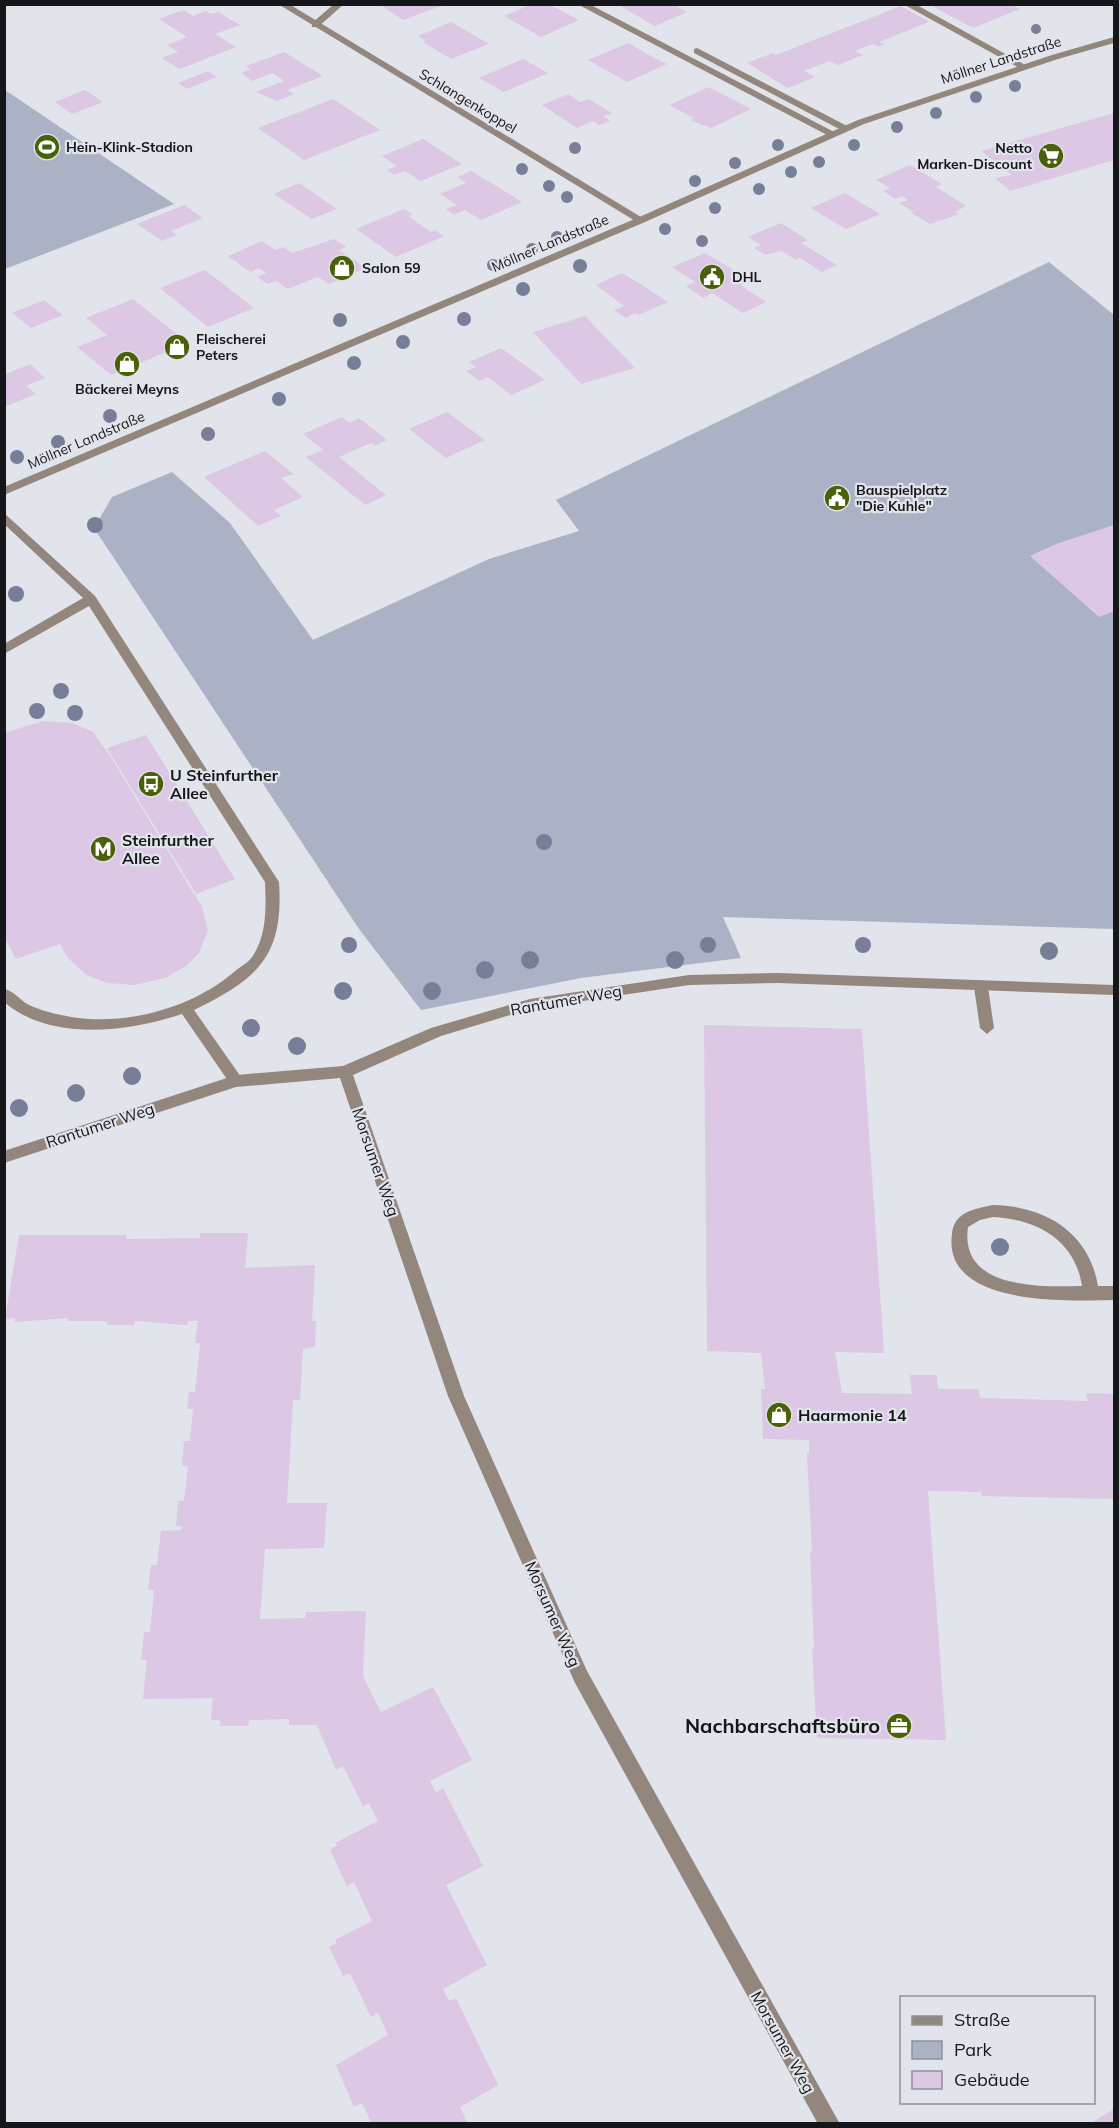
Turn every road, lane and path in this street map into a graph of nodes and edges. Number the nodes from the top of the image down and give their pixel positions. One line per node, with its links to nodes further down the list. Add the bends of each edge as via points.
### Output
1 (282, 4): 5 (street, Schlangenkoppel)
2 (339, 4): 5 (street)
3 (581, 4): 10 (street)
4 (907, 4): 8 (street)
5 (315, 25): 11 (street, Schlangenkoppel)
6 (1113, 42): 8 (street, Möllner Landstraße)
7 (697, 51): 9 (street)
8 (1024, 67): 9 (street, Möllner Landstraße)
9 (846, 129): 10 (street, Möllner Landstraße)
10 (833, 134): 11 (street, Möllner Landstraße)
11 (641, 220): 12 (street, Möllner Landstraße)
12 (4, 492)
13 (4, 517): 14 (street)
14 (92, 599): 15 (street); 19 (street, via 273,882 272,929 259,959 226,987)
15 (4, 650)
16 (981, 987): 17 (street, Rantumer Weg); 20 (street); 21 (street, Rantumer Weg, via 778,978 678,982 530,1004 436,1032)
17 (1114, 990)
18 (4, 994): 19 (street, via 22,1008 64,1022 140,1022)
19 (186, 1009): 22 (street)
20 (987, 1028)
21 (345, 1072): 22 (street, Rantumer Weg); 26 (street, Morsumer Weg, via 456,1396 581,1677)
22 (236, 1081): 23 (street, Rantumer Weg)
23 (4, 1157)
24 (1091, 1293): 24 (street, via 1009,1290 988,1281 969,1267 959,1248 961,1224 972,1215 992,1210 1038,1220 1065,1238 1084,1261); 25 (street)
25 (1114, 1293)
26 (830, 2124)

